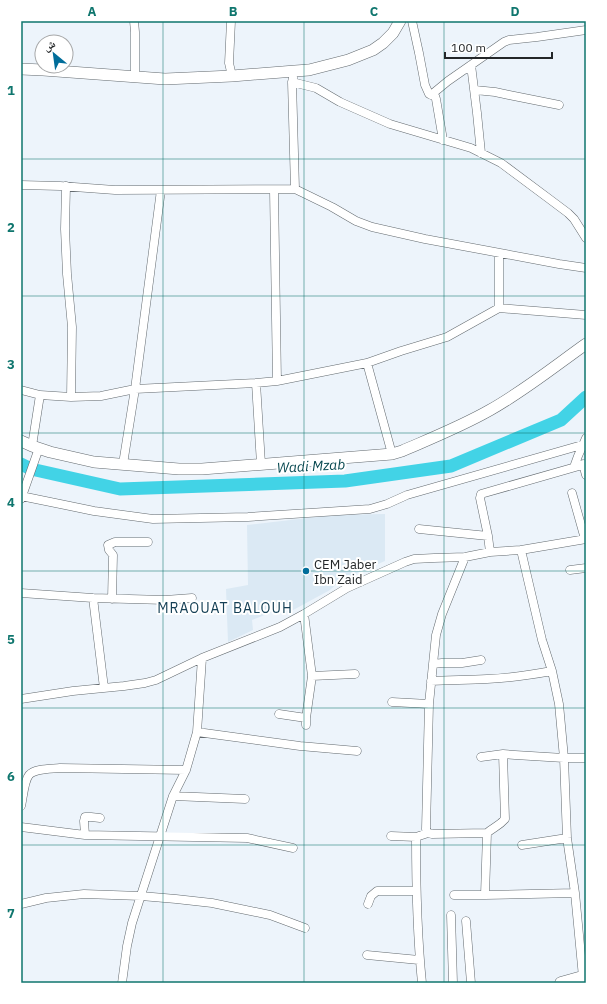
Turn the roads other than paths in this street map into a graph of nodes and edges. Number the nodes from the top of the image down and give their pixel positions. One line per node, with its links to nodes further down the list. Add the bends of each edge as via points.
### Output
1 (134, 21): 10 (street)
2 (231, 21): 9 (street, via 229,63)
3 (400, 21): 8 (street, via 383,43 373,50 348,60)
4 (412, 21): 13 (street, via 425,85)
5 (586, 30): 6 (street, via 509,40)
6 (471, 65): 12 (street); 13 (street)
7 (21, 69): 10 (street)
8 (295, 71): 9 (street); 11 (street)
9 (232, 76): 10 (street, via 164,79)
10 (135, 77)
11 (292, 82): 15 (street, via 316,88 340,102 390,124); 19 (street)
12 (475, 90): 14 (street); 16 (street)
13 (431, 95): 15 (street, via 436,99)
14 (559, 105)
15 (443, 140): 16 (street)
16 (481, 153): 22 (street, via 501,163 568,213)
17 (21, 185): 18 (street)
18 (66, 186): 20 (street); 35 (street, via 65,229 72,327)
19 (295, 189): 21 (street); 24 (street, via 372,227)
20 (161, 190): 21 (street); 32 (street)
21 (274, 190): 30 (street)
22 (583, 228): 23 (street)
23 (586, 238)
24 (499, 253): 25 (street); 26 (street)
25 (586, 268)
26 (498, 308): 27 (street); 29 (street, via 447,337)
27 (586, 315)
28 (586, 344): 39 (street, via 521,391 491,409 464,424)
29 (367, 363): 30 (street); 39 (street)
30 (277, 381): 31 (street)
31 (256, 383): 32 (street); 41 (street)
32 (135, 389): 35 (street, via 101,396); 40 (street)
33 (21, 390): 34 (street)
34 (40, 394): 35 (street); 38 (street)
35 (71, 397)
36 (21, 441): 38 (street)
37 (584, 442): 42 (street, via 578,456); 45 (street, via 414,493 370,509 248,517 153,519)
38 (35, 447): 40 (street, via 94,462); 45 (street)
39 (392, 454): 41 (street)
40 (123, 464): 41 (street, via 202,469)
41 (261, 464)
42 (581, 465): 43 (street); 47 (street, via 481,494)
43 (586, 475)
44 (572, 493): 48 (street)
45 (21, 497)
46 (419, 528): 47 (street)
47 (488, 536): 51 (street)
48 (585, 539): 50 (street)
49 (148, 542): 58 (street, via 115,542 108,545 113,555)
50 (521, 550): 51 (street); 63 (street)
51 (490, 552): 52 (street)
52 (465, 557): 59 (street, via 414,559 405,562 347,588); 62 (street, via 442,614)
53 (586, 568): 54 (street)
54 (570, 570)
55 (21, 593): 56 (street)
56 (93, 598): 58 (street); 67 (street)
57 (192, 598): 58 (street)
58 (112, 599)
59 (304, 614): 60 (street, via 280,627); 65 (street)
60 (202, 658): 67 (street, via 156,680); 72 (street)
61 (481, 660): 62 (street)
62 (432, 664): 66 (street)
63 (552, 671): 66 (street, via 519,677); 76 (street, via 559,704)
64 (355, 674): 65 (street)
65 (312, 676): 71 (street, via 306,722)
66 (431, 681): 70 (street)
67 (104, 688): 68 (street)
68 (21, 699)
69 (392, 702): 70 (street)
70 (429, 704): 84 (street, via 426,829)
71 (279, 714)
72 (196, 732): 73 (street); 78 (street)
73 (357, 751)
74 (503, 754): 75 (street); 76 (street); 85 (street, via 505,819)
75 (481, 757)
76 (564, 758): 77 (street); 90 (street)
77 (586, 758)
78 (186, 770): 79 (street); 81 (street, via 42,769 28,775)
79 (173, 796): 80 (street); 87 (street)
80 (245, 800)
81 (21, 806)
82 (100, 818): 86 (street, via 85,817)
83 (21, 827): 86 (street)
84 (428, 833): 85 (street); 89 (street)
85 (487, 833): 96 (street)
86 (84, 835): 87 (street)
87 (160, 836): 92 (street, via 247,838); 97 (street)
88 (390, 836): 89 (street)
89 (416, 837): 93 (street)
90 (567, 838): 91 (street); 94 (street)
91 (522, 845)
92 (293, 848)
93 (416, 890): 99 (street, via 377,891 371,896); 104 (street)
94 (575, 893): 96 (street); 105 (street)
95 (454, 895): 96 (street)
96 (485, 895)
97 (141, 896): 98 (street, via 84,894 46,898); 102 (street, via 235,907 270,915); 106 (street, via 132,922)
98 (21, 904)
99 (368, 904)
100 (451, 915): 108 (street)
101 (466, 922): 109 (street)
102 (305, 928)
103 (367, 955): 104 (street)
104 (419, 960): 107 (street)
105 (584, 976): 110 (main road)
106 (122, 983)
107 (422, 983)
108 (453, 983)
109 (471, 983)
110 (561, 983)

